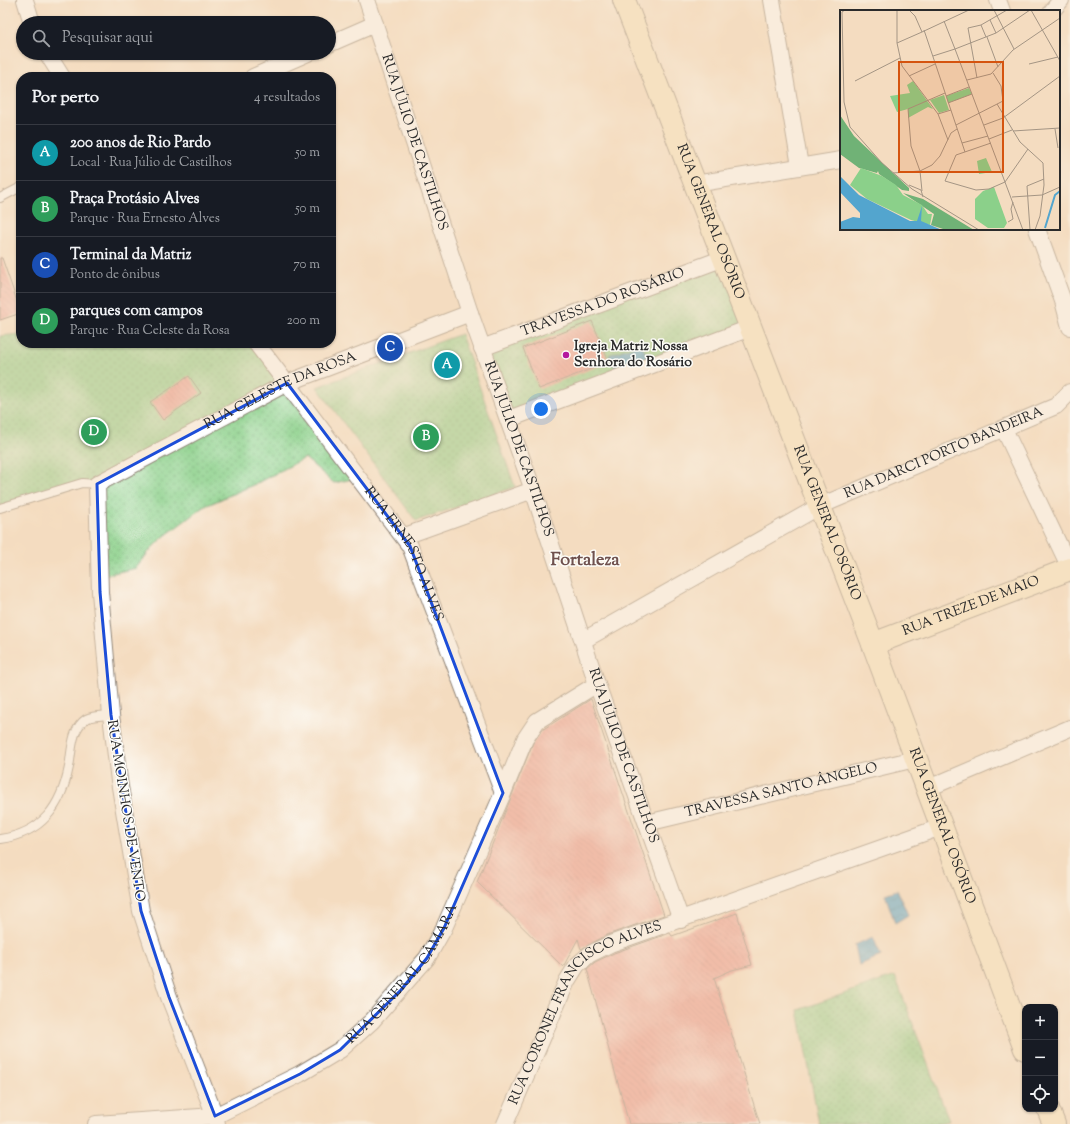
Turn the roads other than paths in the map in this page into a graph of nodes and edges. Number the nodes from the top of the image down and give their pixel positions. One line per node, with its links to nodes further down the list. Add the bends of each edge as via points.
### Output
1 (24, 0): 9 (street)
2 (367, 0): 10 (street, RUA JÚLIO DE CASTILHOS)
3 (624, 0): 18 (street, RUA GENERAL OSÓRIO)
4 (772, 0): 17 (street)
5 (998, 0): 7 (street)
6 (1061, 0): 8 (street)
7 (1002, 10)
8 (1053, 10)
9 (30, 16)
10 (375, 24): 11 (street); 23 (street, RUA JÚLIO DE CASTILHOS)
11 (336, 41)
12 (51, 60): 14 (street)
13 (292, 60): 15 (street)
14 (59, 72)
15 (264, 72)
16 (840, 160): 17 (street)
17 (800, 166): 18 (street)
18 (696, 184): 22 (street, RUA GENERAL OSÓRIO)
19 (16, 190): 20 (lane)
20 (0, 198)
21 (1037, 230): 24 (street)
22 (724, 258): 25 (street, RUA GENERAL OSÓRIO); 27 (street, TRAVESSA DO ROSÁRIO)
23 (470, 313): 27 (street, RUA JÚLIO DE CASTILHOS); 28 (street, RUA CELESTE DA ROSA)
24 (1070, 327)
25 (750, 328): 30 (street); 34 (street, RUA GENERAL OSÓRIO)
26 (260, 348): 28 (street, RUA ERNESTO ALVES)
27 (482, 348): 30 (street, RUA JÚLIO DE CASTILHOS)
28 (287, 383): 32 (street, RUA CELESTE DA ROSA); 36 (street, RUA ERNESTO ALVES)
29 (1070, 392): 31 (street, RUA DARCI PORTO BANDEIRA, via 1056,406)
30 (508, 419): 33 (street, RUA JÚLIO DE CASTILHOS)
31 (1004, 429): 34 (street, RUA DARCI PORTO BANDEIRA); 37 (street)
32 (97, 484): 35 (lane, via 82,483); 41 (street, RUA MOINHOS DE VENTO, via 100,592)
33 (533, 490): 36 (street); 38 (street, RUA JÚLIO DE CASTILHOS)
34 (820, 506): 38 (street, RUA DARCI PORTO BANDEIRA); 39 (street, RUA GENERAL OSÓRIO)
35 (0, 508)
36 (404, 536): 45 (street, RUA ERNESTO ALVES, via 410,546)
37 (1070, 568): 39 (street, RUA TREZE DE MAIO)
38 (584, 640): 40 (street, RUA JÚLIO DE CASTILHOS)
39 (873, 644): 43 (street, RUA GENERAL OSÓRIO)
40 (597, 684): 45 (street, RUA GENERAL CÂMARA, via 537,721 525,739); 46 (street, RUA JÚLIO DE CASTILHOS)
41 (110, 715): 48 (lane, via 94,716 78,728 72,742 62,794 53,811 41,823 26,832); 52 (street, RUA MOINHOS DE VENTO, via 141,911 169,997)
42 (1070, 728): 44 (street)
43 (915, 759): 44 (street, RUA GENERAL OSÓRIO); 46 (street, TRAVESSA SANTO ÂNGELO)
44 (926, 789): 47 (street, RUA GENERAL OSÓRIO)
45 (503, 793): 52 (street, RUA GENERAL CÂMARA, via 444,928 427,958 401,990 340,1050)
46 (646, 823): 49 (street, RUA JÚLIO DE CASTILHOS)
47 (941, 827): 49 (street, RUA CORONEL FRANCISCO ALVES); 50 (street, RUA GENERAL OSÓRIO)
48 (0, 839)
49 (681, 920): 54 (street, RUA CORONEL FRANCISCO ALVES, via 610,944 590,954 577,965 558,999)
50 (1022, 1041)
51 (1049, 1112): 55 (street)
52 (216, 1120): 53 (street, RUA GENERAL CÂMARA)
53 (96, 1124)
54 (505, 1124)
55 (1054, 1124)

